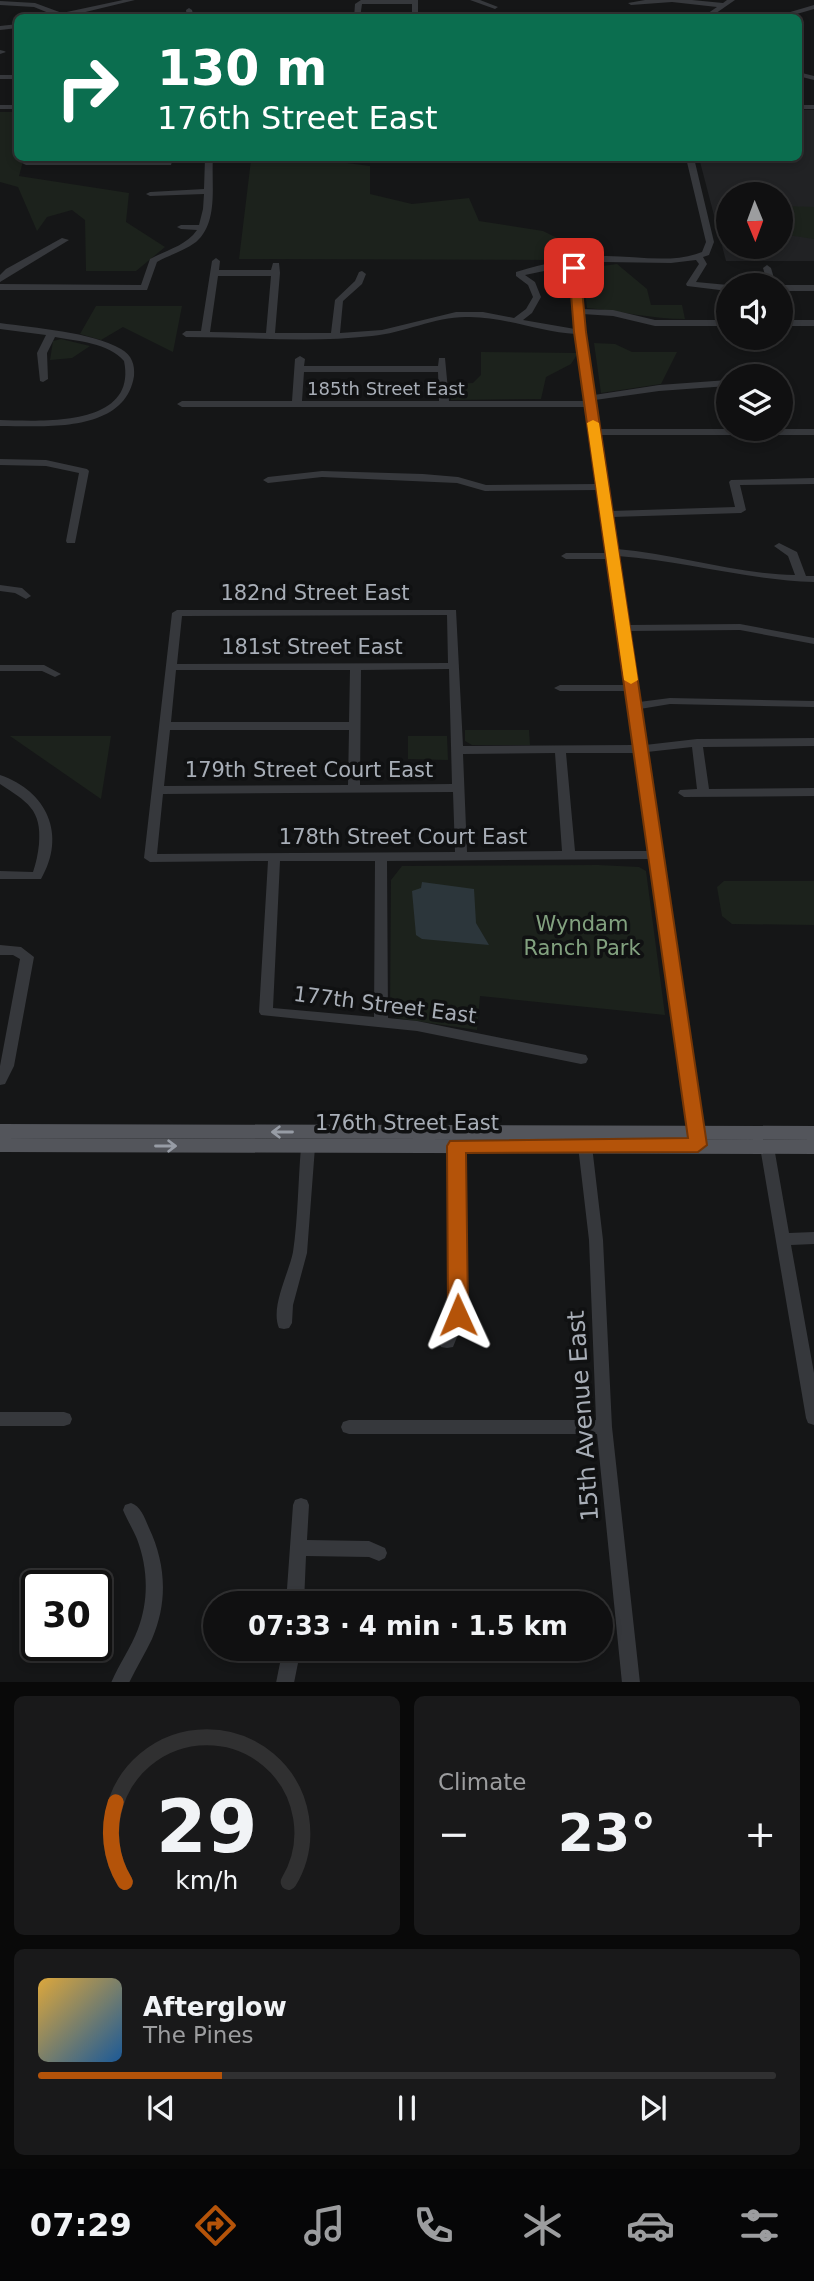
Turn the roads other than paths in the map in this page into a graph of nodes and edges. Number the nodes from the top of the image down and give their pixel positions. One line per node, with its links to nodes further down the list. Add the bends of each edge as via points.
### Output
1 (132, 0): 13 (street)
2 (474, 0): 10 (street)
3 (672, 0): 7 (street); 9 (street)
4 (732, 0): 9 (street)
5 (415, 1): 14 (street, via 359,3)
6 (38, 3): 8 (street); 12 (street)
7 (631, 3)
8 (0, 4)
9 (722, 5): 15 (street)
10 (495, 7)
11 (814, 7): 16 (street)
12 (62, 14)
13 (74, 14)
14 (358, 14)
15 (710, 14)
16 (788, 14)
17 (45, 161): 20 (street)
18 (209, 161): 21 (street)
19 (691, 161): 26 (street, via 710,245)
20 (26, 163)
21 (208, 191): 22 (street); 24 (street)
22 (150, 194)
23 (181, 227): 24 (street)
24 (201, 228): 35 (street, via 188,242 153,261 144,288)
25 (65, 240): 33 (street)
26 (699, 257): 28 (street); 34 (street, via 703,264)
27 (216, 261): 30 (street)
28 (581, 263): 39 (street, via 573,275); 40 (street, via 519,274 532,284 537,297 533,307)
29 (766, 268): 31 (street)
30 (214, 273): 48 (street); 49 (street, via 276,269)
31 (768, 273)
32 (362, 274): 50 (street, via 339,300)
33 (0, 279)
34 (690, 284): 36 (street)
35 (0, 287)
36 (716, 287)
37 (793, 288): 38 (street)
38 (814, 288)
39 (577, 311): 41 (street, via 655,323); 45 (street)
40 (516, 321): 45 (street, via 546,330); 50 (street, via 455,314 380,333)
41 (716, 323)
42 (793, 323): 43 (street)
43 (814, 323)
44 (0, 326): 46 (street)
45 (580, 332): 53 (street)
46 (52, 333): 51 (street, via 42,353); 57 (street, via 118,349 130,366 122,398 100,415 72,422)
47 (186, 334): 48 (street)
48 (205, 334): 49 (street)
49 (270, 334): 50 (street)
50 (335, 334)
51 (43, 379)
52 (716, 384): 53 (street, 185th Street East, via 659,388)
53 (590, 401): 56 (street, 185th Street East); 58 (street)
54 (297, 403): 55 (street, 185th Street East); 56 (street, 185th Street East); 56 (street, via 300,364 442,365)
55 (182, 404)
56 (444, 404)
57 (0, 423)
58 (594, 432): 59 (street); 64 (street)
59 (814, 432)
60 (0, 462): 66 (street, via 46,463 79,468 84,473)
61 (268, 480): 64 (street, via 322,474 458,480 485,488)
62 (814, 481): 63 (street)
63 (734, 482): 65 (street, via 741,510)
64 (603, 487): 65 (street)
65 (607, 514): 68 (street)
66 (71, 541)
67 (779, 546): 70 (street, via 793,554)
68 (613, 554): 69 (street); 70 (street, via 652,554 747,574); 74 (street)
69 (566, 556)
70 (802, 579): 71 (street)
71 (814, 579)
72 (0, 588): 73 (street)
73 (26, 596)
74 (623, 628): 75 (street, via 740,627); 82 (street)
75 (814, 641)
76 (356, 666): 77 (street, 181st Street East); 78 (street, 181st Street East); 86 (street)
77 (454, 666): 78 (street, 182nd Street East, via 452,612 177,613); 91 (street)
78 (171, 667): 85 (street)
79 (0, 668): 80 (street, via 44,668)
80 (55, 674)
81 (560, 688): 82 (street)
82 (632, 688): 84 (street)
83 (814, 704): 84 (street, via 670,701)
84 (635, 706): 90 (street)
85 (165, 726): 86 (street); 95 (street)
86 (355, 726): 93 (street)
87 (697, 743): 88 (street); 90 (street); 98 (street)
88 (814, 743)
89 (559, 749): 90 (street); 91 (street); 102 (street)
90 (641, 749): 99 (street)
91 (457, 750): 94 (street)
92 (0, 779): 105 (street, via 39,806 46,818 42,863 37,876)
93 (354, 789): 94 (street, 179th Street Court East); 95 (street, 179th Street Court East)
94 (458, 789): 101 (street)
95 (159, 790): 103 (street, 178th Street Court East, via 150,858)
96 (814, 792): 98 (street)
97 (684, 793): 98 (street)
98 (704, 793)
99 (656, 855): 102 (street, 178th Street Court East); 114 (street)
100 (381, 856): 101 (street, 178th Street Court East); 103 (street, 178th Street Court East); 107 (street)
101 (461, 856): 102 (street, 178th Street Court East)
102 (569, 856)
103 (274, 857): 107 (street, 177th Street East, via 266,1012)
104 (0, 875): 105 (street)
105 (31, 878)
106 (0, 950): 109 (street, via 23,953 27,961 7,1066)
107 (381, 1022): 108 (street, 177th Street East)
108 (581, 1059)
109 (0, 1080)
110 (0, 1131): 111 (main road, 176th Street East)
111 (107, 1131): 113 (main road, 176th Street East, one-way to 111); 116 (main road, via 86,1139 27,1139)
112 (814, 1133): 114 (main road, 176th Street East)
113 (376, 1139): 114 (main road, 176th Street East); 117 (main road, 176th Street East); 119 (main road, 176th Street East)
114 (696, 1139): 118 (main road, 176th Street East); 120 (main road, 176th Street East)
115 (814, 1140): 120 (main road, via 776,1140)
116 (7, 1145): 119 (main road, 176th Street East, one-way to 119)
117 (456, 1146): 118 (main road, 176th Street East); 125 (street, via 458,1315)
118 (585, 1146): 130 (street, 15th Avenue East, via 596,1240)
119 (308, 1147): 124 (street, via 300,1253)
120 (767, 1147): 121 (main road, 176th Street East); 123 (street)
121 (814, 1147)
122 (814, 1238): 123 (street)
123 (782, 1239): 126 (street)
124 (284, 1323)
125 (447, 1342)
126 (814, 1418)
127 (0, 1419): 128 (street)
128 (64, 1419)
129 (349, 1427): 130 (street)
130 (604, 1427): 139 (street, 15th Avenue East)
131 (301, 1505): 133 (street)
132 (131, 1510): 137 (street, via 152,1552 154,1576 148,1627)
133 (298, 1548): 134 (street); 135 (street)
134 (379, 1553)
135 (296, 1591)
136 (289, 1661): 138 (street)
137 (120, 1682)
138 (285, 1682)
139 (631, 1682)

